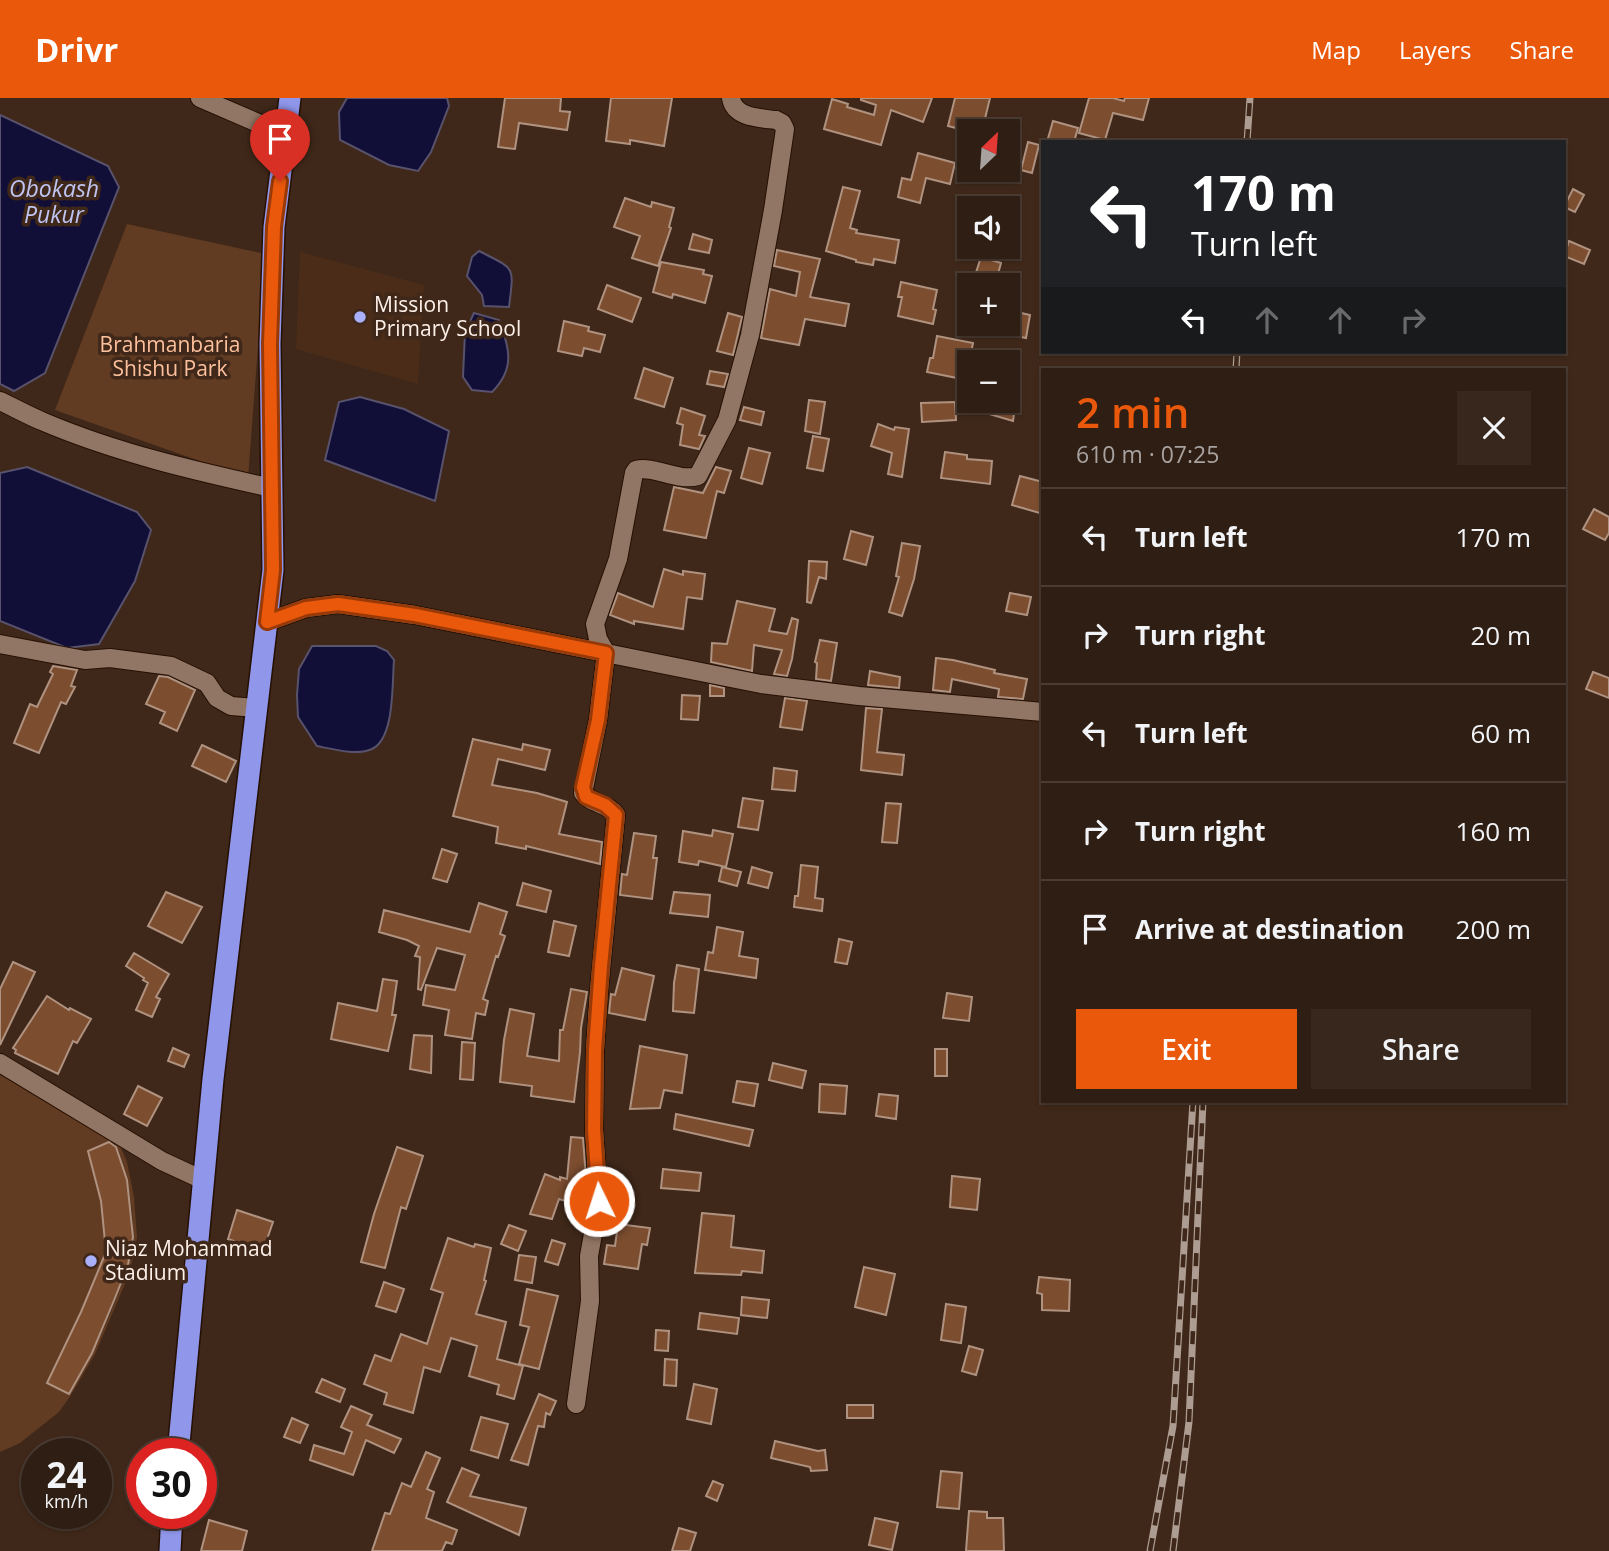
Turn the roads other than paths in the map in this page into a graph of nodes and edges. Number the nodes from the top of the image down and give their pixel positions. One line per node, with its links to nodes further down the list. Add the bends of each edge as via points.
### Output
1 (200, 98): 4 (street)
2 (290, 98): 4 (highway)
3 (731, 98): 9 (street, via 737,112 776,120 785,129 750,335 727,420 698,476 645,468 634,473 618,559 595,624)
4 (286, 135): 6 (highway, via 274,240)
5 (0, 401): 6 (street, via 117,448)
6 (272, 488): 7 (highway, via 273,570)
7 (267, 622): 9 (street, via 306,608 338,604); 10 (highway)
8 (0, 644): 10 (street, via 85,660 110,658 172,666 207,683 217,698 231,706)
9 (606, 653): 11 (street, via 761,684); 14 (street, via 583,787 586,797 616,815 595,1050 599,1201 589,1256 590,1301)
10 (257, 708): 13 (highway)
11 (1041, 712)
12 (0, 1063): 13 (street, via 162,1161)
13 (203, 1180): 15 (highway)
14 (576, 1404)
15 (179, 1438)
16 (171, 1529): 17 (highway)
17 (170, 1551)

